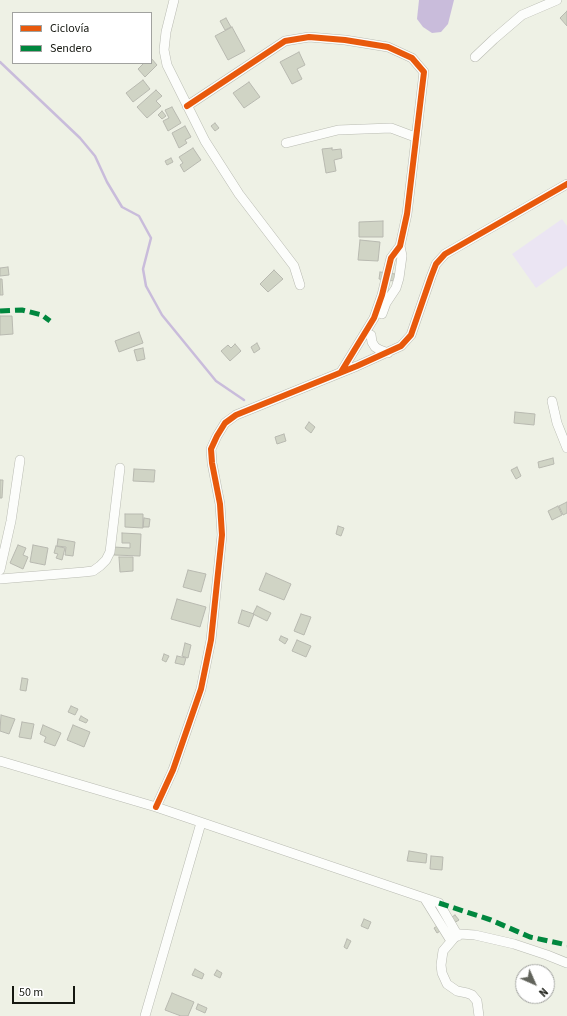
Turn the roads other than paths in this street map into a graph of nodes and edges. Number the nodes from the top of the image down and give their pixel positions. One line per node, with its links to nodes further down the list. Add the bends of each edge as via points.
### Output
1 (174, 0): 4 (street, via 164,50 167,65)
2 (557, 0): 3 (street, via 522,16)
3 (475, 57)
4 (187, 106): 5 (street, via 285,41 309,37 345,40 388,47 412,58 424,72); 9 (street, via 205,141 239,194 294,266)
5 (415, 137): 6 (street, via 391,128 338,130); 8 (street, via 407,214)
6 (286, 142)
7 (567, 184): 11 (street, via 445,254 436,264 411,335 401,346)
8 (400, 246): 10 (street, via 402,256 396,288); 13 (street, via 391,258 374,318)
9 (300, 285)
10 (371, 335): 11 (street, via 375,347); 12 (street, via 358,354)
11 (388, 353): 12 (street)
12 (357, 366): 13 (street)
13 (341, 372): 21 (street, via 236,415 225,423 211,449 222,535 211,640 201,689 173,770)
14 (552, 401): 15 (street, via 557,424)
15 (567, 448)
16 (20, 460): 18 (street, via 11,521)
17 (120, 468): 19 (street, via 110,552 100,566 92,571)
18 (0, 570)
19 (0, 579)
20 (0, 760): 21 (street)
21 (156, 808): 22 (street)
22 (201, 823): 23 (street); 26 (street)
23 (425, 899): 24 (street); 24 (street, via 439,903)
24 (454, 938): 25 (street, via 460,934 514,944); 27 (street, via 443,951 442,973 447,984 457,991 472,995)
25 (567, 963)
26 (146, 1016)
27 (479, 1016)

